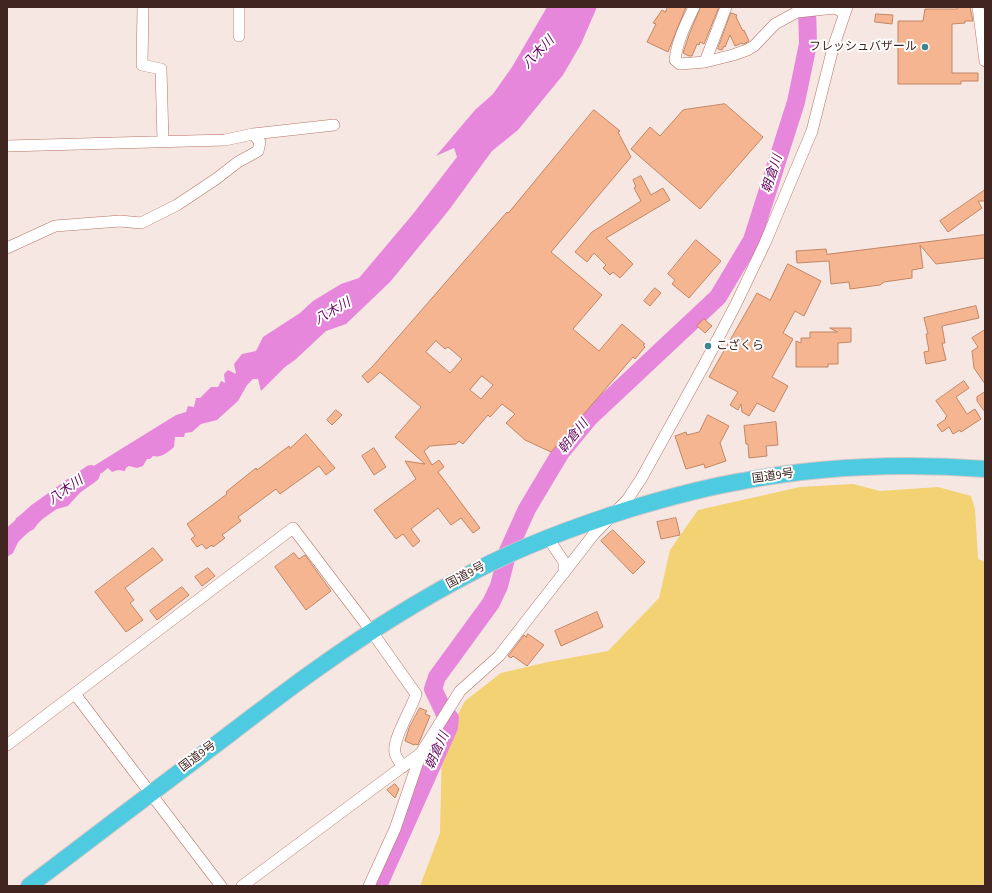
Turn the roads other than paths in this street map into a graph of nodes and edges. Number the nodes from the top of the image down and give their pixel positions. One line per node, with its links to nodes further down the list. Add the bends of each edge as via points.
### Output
1 (143, 7): 12 (street, via 142,65 161,69)
2 (239, 7): 7 (street)
3 (694, 7): 9 (street, via 682,34 675,60 680,64)
4 (726, 7): 9 (street)
5 (978, 7): 8 (street)
6 (840, 9): 9 (street, via 797,12 775,24 747,50); 16 (street, via 812,131 759,256 736,304 641,479)
7 (240, 36)
8 (985, 54)
9 (705, 62)
10 (334, 125): 11 (street)
11 (253, 134): 12 (street, via 225,140); 14 (street, via 260,142 258,151 177,205 140,223 120,221 55,226)
12 (163, 141): 13 (street)
13 (7, 146)
14 (7, 248)
15 (985, 469): 16 (highway, 国道9号, via 894,467 784,475 708,488)
16 (613, 514): 17 (highway, 国道9号); 18 (street)
17 (548, 538): 18 (street, via 564,562); 19 (highway, 国道9号, via 495,561 431,595)
18 (564, 573): 22 (street, via 499,656 460,691)
19 (372, 632): 20 (street, via 293,528); 23 (street, via 416,694 394,750); 24 (highway, 国道9号, via 316,669)
20 (75, 694): 21 (street); 24 (street)
21 (7, 745)
22 (421, 753): 23 (street); 28 (street, via 395,829)
23 (403, 767): 27 (street)
24 (151, 793): 25 (highway, 国道9号); 26 (street)
25 (29, 886)
26 (221, 886)
27 (242, 886)
28 (369, 886)

